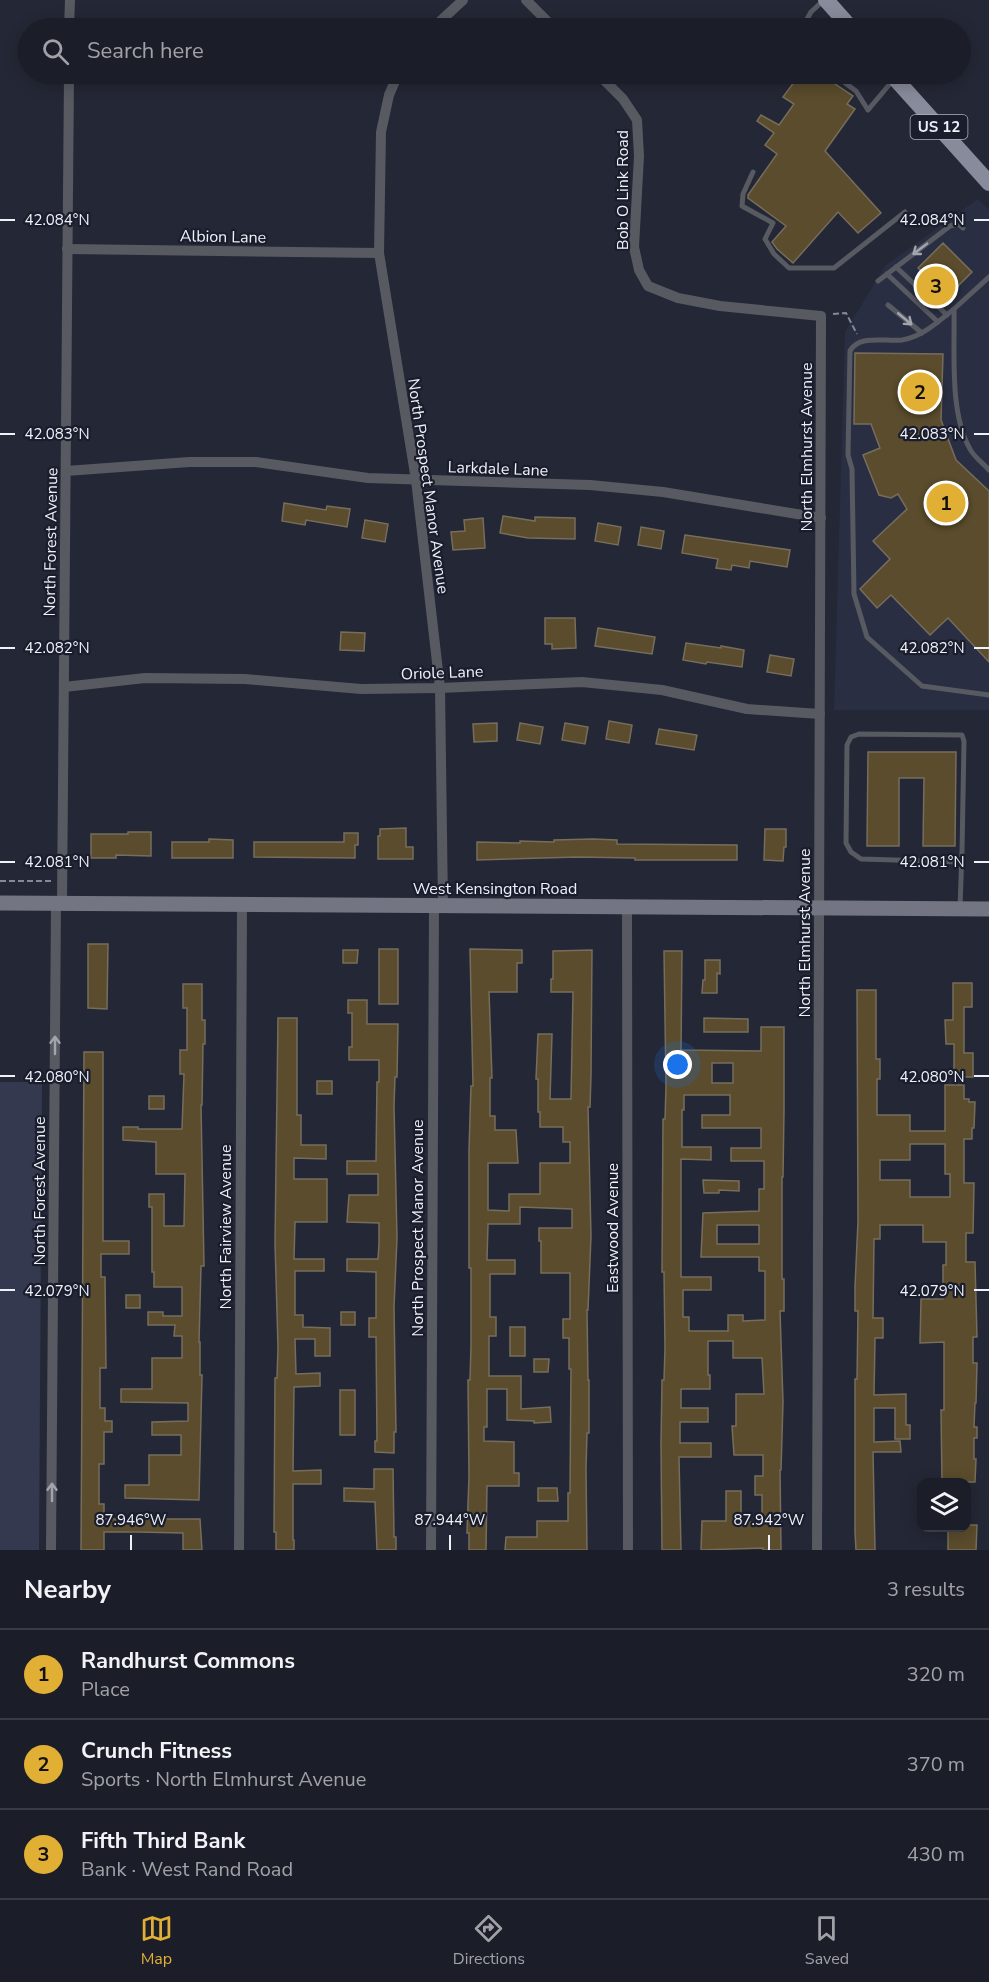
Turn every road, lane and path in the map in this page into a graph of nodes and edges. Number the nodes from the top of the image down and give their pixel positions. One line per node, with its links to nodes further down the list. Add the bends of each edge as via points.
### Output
1 (70, 0): 5 (street)
2 (463, 0): 6 (street)
3 (526, 0): 7 (street)
4 (825, 0): 8 (lane); 9 (main road)
5 (69, 18)
6 (444, 18)
7 (544, 18)
8 (808, 18)
9 (842, 18)
10 (69, 84): 20 (street, North Forest Avenue)
11 (394, 84): 21 (street, North Prospect Manor Avenue, via 381,132)
12 (608, 84): 29 (street, Bob O Link Road, via 637,120 634,247 639,270 648,286 678,298 720,306)
13 (847, 84): 14 (lane, via 868,110)
14 (887, 84)
15 (901, 84): 17 (main road, US 12)
16 (753, 172): 18 (lane, via 742,206 773,223 765,239 789,268 834,268)
17 (988, 180)
18 (905, 212)
19 (963, 228): 22 (lane, one-way to 22, via 958,224 950,226)
20 (68, 249): 21 (street, Albion Lane); 34 (street, North Forest Avenue)
21 (379, 253): 35 (street, North Prospect Manor Avenue)
22 (896, 267): 23 (lane); 28 (lane)
23 (887, 274): 25 (lane); 30 (lane)
24 (989, 277): 27 (lane)
25 (878, 281)
26 (888, 305): 31 (lane, one-way to 31)
27 (954, 309): 28 (lane); 33 (lane, via 960,425 970,450)
28 (947, 315): 30 (lane)
29 (821, 316): 32 (path, via 846,313); 36 (street, North Elmhurst Avenue)
30 (938, 322): 31 (lane)
31 (922, 333): 32 (lane, via 903,340)
32 (860, 342): 39 (lane, via 853,345 849,358 848,455 852,469 854,594 867,638 922,686)
33 (989, 470)
34 (66, 471): 35 (street, Larkdale Lane, via 189,462 256,462 368,478); 37 (street, North Forest Avenue)
35 (416, 480): 36 (street, Larkdale Lane, via 590,485); 38 (street, North Prospect Manor Avenue)
36 (821, 518): 40 (street, North Elmhurst Avenue)
37 (64, 687): 38 (street, Oriole Lane, via 145,678 245,680 361,689); 45 (street, North Forest Avenue)
38 (440, 688): 40 (street, Oriole Lane, via 582,682 662,690 747,710); 47 (street, North Prospect Manor Avenue)
39 (989, 695)
40 (820, 714): 49 (street, North Elmhurst Avenue)
41 (962, 862): 41 (lane, via 962,735 851,737 846,745 846,843 851,852 861,859); 50 (lane)
42 (0, 881): 43 (path)
43 (52, 881)
44 (0, 903): 45 (main road, West Kensington Road)
45 (59, 903): 46 (main road, West Kensington Road); 52 (street, North Forest Avenue, one-way to 45)
46 (242, 904): 47 (main road, West Kensington Road); 53 (street, North Fairview Avenue)
47 (439, 906): 48 (main road, West Kensington Road); 54 (street, North Prospect Manor Avenue)
48 (627, 907): 49 (main road, West Kensington Road); 55 (street, Eastwood Avenue)
49 (819, 908): 50 (main road, West Kensington Road); 56 (street, North Elmhurst Avenue)
50 (960, 909): 51 (main road, West Kensington Road)
51 (989, 909)
52 (51, 1550)
53 (239, 1550)
54 (431, 1550)
55 (628, 1550)
56 (817, 1550)

